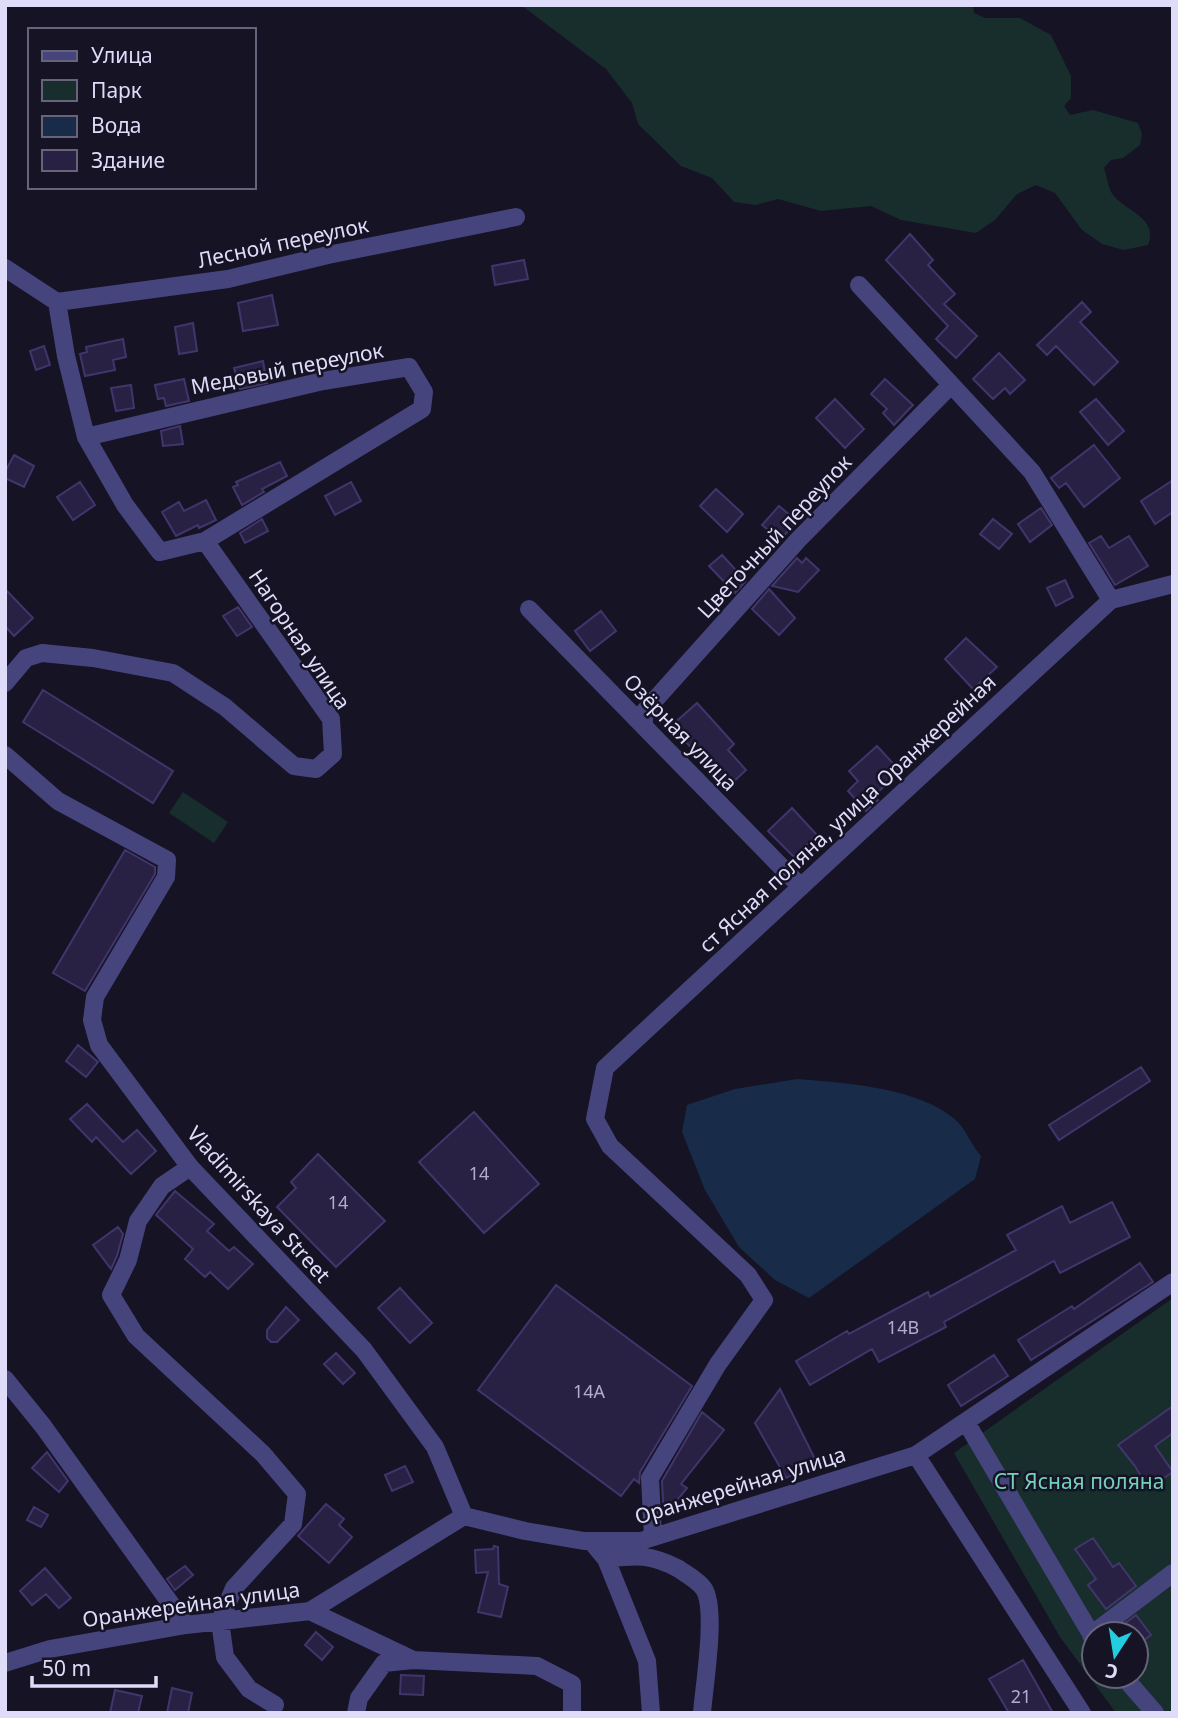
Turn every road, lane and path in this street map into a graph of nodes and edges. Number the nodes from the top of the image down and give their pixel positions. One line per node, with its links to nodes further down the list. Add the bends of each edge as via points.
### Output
1 (516, 217): 4 (street, Лесной переулок, via 228,279)
2 (5, 268): 4 (street)
3 (859, 285): 5 (street)
4 (57, 302): 6 (street)
5 (951, 385): 9 (street, via 1032,471); 12 (street, Цветочный переулок, via 798,540 644,712)
6 (86, 437): 7 (street, via 125,505 160,552); 7 (street, Медовый переулок, via 323,381 409,367 424,392 422,409)
7 (205, 541): 11 (street, Нагорная улица, via 331,719 333,754 316,769 294,766 225,707 173,673 93,657 42,653 26,658)
8 (1173, 584): 9 (street, ст Ясная поляна, улица Оранжерейная)
9 (1111, 600): 14 (street, ст Ясная поляна, улица Оранжерейная)
10 (529, 609): 12 (street, Озёрная улица)
11 (6, 678)
12 (643, 726): 14 (street, Озёрная улица)
13 (5, 755): 15 (street, Vladimirskaya Street, via 58,801 167,860 166,877 95,997 92,1020 99,1045)
14 (801, 887): 21 (street, ст Ясная поляна, улица Оранжерейная, via 606,1068 595,1119 610,1146 748,1275 764,1300 718,1364 650,1478)
15 (190, 1167): 20 (street, Vladimirskaya Street, via 364,1350 435,1447); 28 (street, via 162,1186 138,1221 128,1259 111,1295 136,1336 263,1454 297,1494 293,1524 234,1588)
16 (1173, 1282): 18 (street, Оранжерейная улица)
17 (5, 1379): 29 (street)
18 (966, 1422): 19 (street, Оранжерейная улица); 26 (street)
19 (916, 1455): 21 (street, Оранжерейная улица); 38 (street)
20 (464, 1516): 22 (street, Оранжерейная улица); 25 (street, Оранжерейная улица)
21 (653, 1537): 22 (street, Оранжерейная улица)
22 (591, 1541): 23 (street)
23 (606, 1559): 36 (street, via 647,1661); 37 (street, via 640,1555 661,1560 704,1589 709,1609)
24 (1173, 1573): 27 (street)
25 (310, 1611): 28 (street, Оранжерейная улица); 30 (street)
26 (1082, 1620)
27 (1114, 1620)
28 (220, 1621): 29 (street, Оранжерейная улица); 33 (street, via 225,1657 249,1689)
29 (186, 1625): 31 (street, Оранжерейная улица, via 50,1649)
30 (413, 1660): 34 (street, via 384,1663 359,1698); 35 (street, via 537,1666 572,1684)
31 (5, 1663)
32 (1135, 1690): 39 (street)
33 (275, 1705)
34 (356, 1713)
35 (572, 1713)
36 (651, 1713)
37 (702, 1713)
38 (1082, 1713)
39 (1155, 1713)

